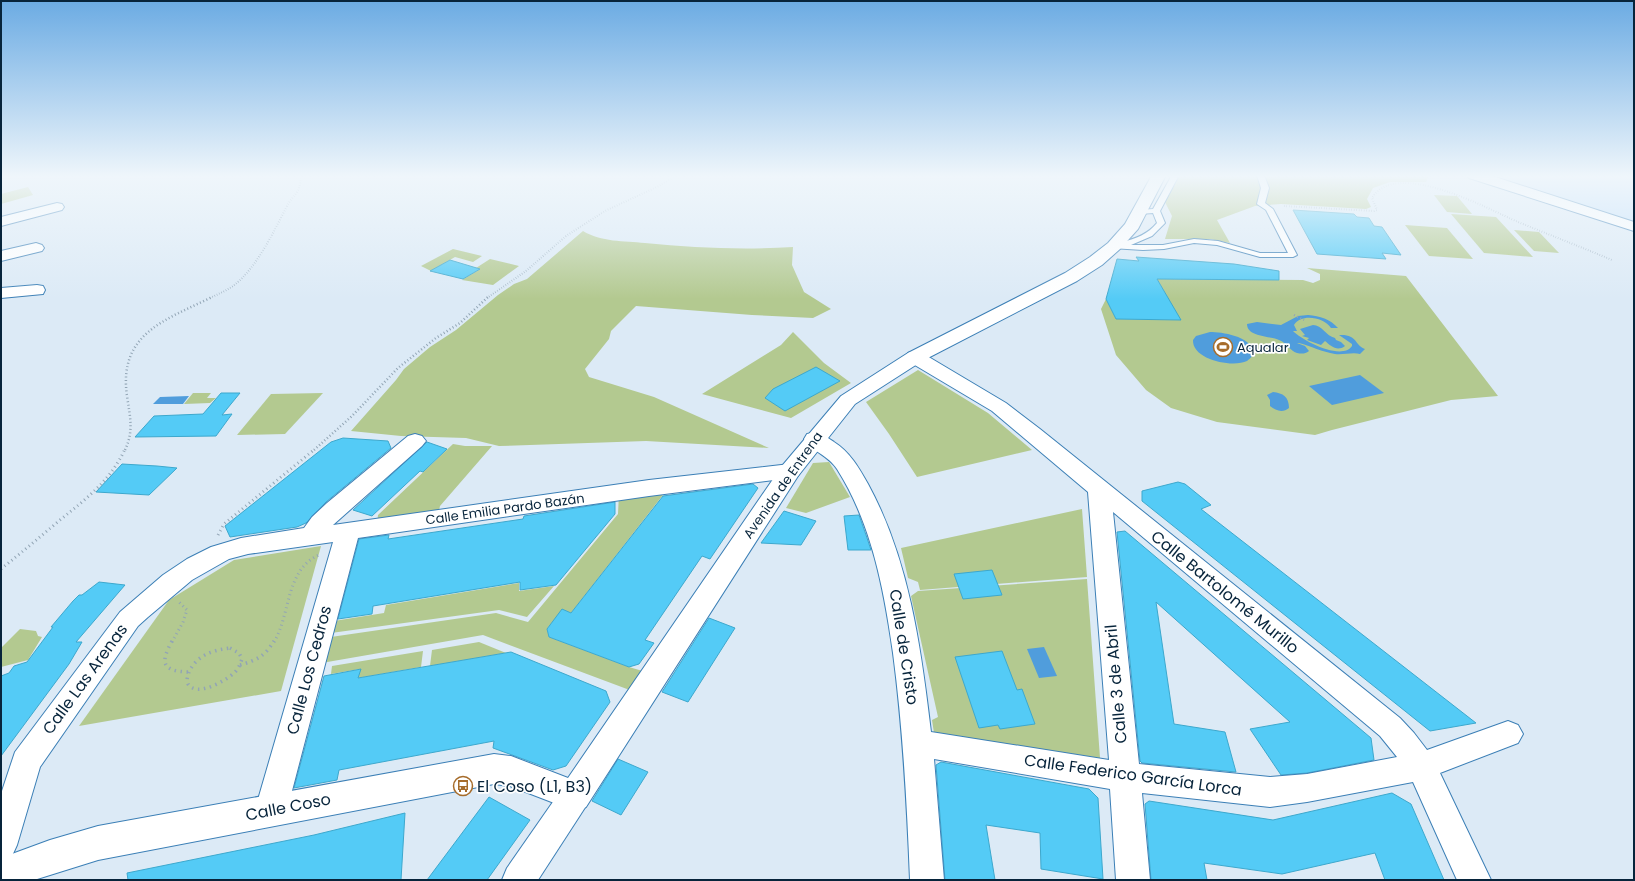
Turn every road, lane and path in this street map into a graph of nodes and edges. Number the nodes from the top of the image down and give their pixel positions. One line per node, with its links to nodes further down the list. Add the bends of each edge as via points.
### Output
1 (23, 216): 8 (street)
2 (282, 216): 26 (path, via 247,273 232,287 163,321 141,338 132,352 125,379 132,428 120,461 93,493)
3 (597, 216): 25 (path, via 566,236 526,271 490,295 460,323 398,368 352,416 310,454 224,524 215,538)
4 (1143, 216): 10 (main road, Avenida de Entrena)
5 (1273, 216): 10 (lane, via 1293,255 1260,255 1218,243 1194,241 1164,247)
6 (1506, 216): 13 (path)
7 (1598, 216): 9 (street)
8 (1, 222)
9 (1634, 228)
10 (1114, 246): 18 (main road, Avenida de Entrena, via 1070,277)
11 (36, 248): 12 (street)
12 (1, 256)
13 (1612, 260)
14 (36, 290): 15 (street)
15 (1, 293)
16 (1294, 315): 17 (path)
17 (1304, 320)
18 (915, 357): 19 (main road, Avenida de Entrena, via 848,400); 22 (street, Calle Bartolomé Murillo, via 999,407)
19 (814, 439): 21 (main road, Avenida de Entrena); 31 (street, Calle de Cristo, via 839,456 848,468 874,517 883,541 899,605)
20 (415, 441): 24 (street, via 320,523)
21 (790, 471): 23 (street, Calle Emilia Pardo Bazán, via 649,488); 34 (main road, Avenida de Entrena)
22 (1099, 489): 32 (street, Calle Bartolomé Murillo, via 1390,727); 33 (street, Calle 3 de Abril)
23 (348, 531): 24 (street, Calle Emilia Pardo Bazán); 35 (street, Calle Los Cedros)
24 (316, 545): 25 (street, Calle Emilia Pardo Bazán, via 234,548); 28 (path, via 297,577 274,643 252,663)
25 (221, 553): 36 (street, Calle Las Arenas, via 204,561 169,585 129,619 26,762)
26 (1, 569)
27 (174, 601): 29 (path, via 179,602 187,610 183,623 163,658 164,664 174,672)
28 (240, 665): 29 (path, via 229,678 211,688 194,688 187,679); 29 (path, via 240,654 236,650 222,648 205,654)
29 (188, 672)
30 (1508, 734): 32 (street, Calle Federico García Lorca)
31 (918, 743): 33 (street, Calle Federico García Lorca); 39 (street, Calle de Cristo)
32 (1420, 766): 33 (street, Calle Federico García Lorca, via 1307,788 1270,792); 41 (street, Calle Bartolomé Murillo)
33 (1125, 777): 40 (street, Calle 3 de Abril)
34 (575, 796): 35 (main road, Calle Coso, via 511,771 494,769); 38 (street, Avenida de Entrena)
35 (270, 810): 37 (main road, Calle Coso, via 98,843)
36 (1, 845)
37 (1, 875)
38 (519, 880)
39 (927, 880)
40 (1133, 880)
41 (1474, 880)

